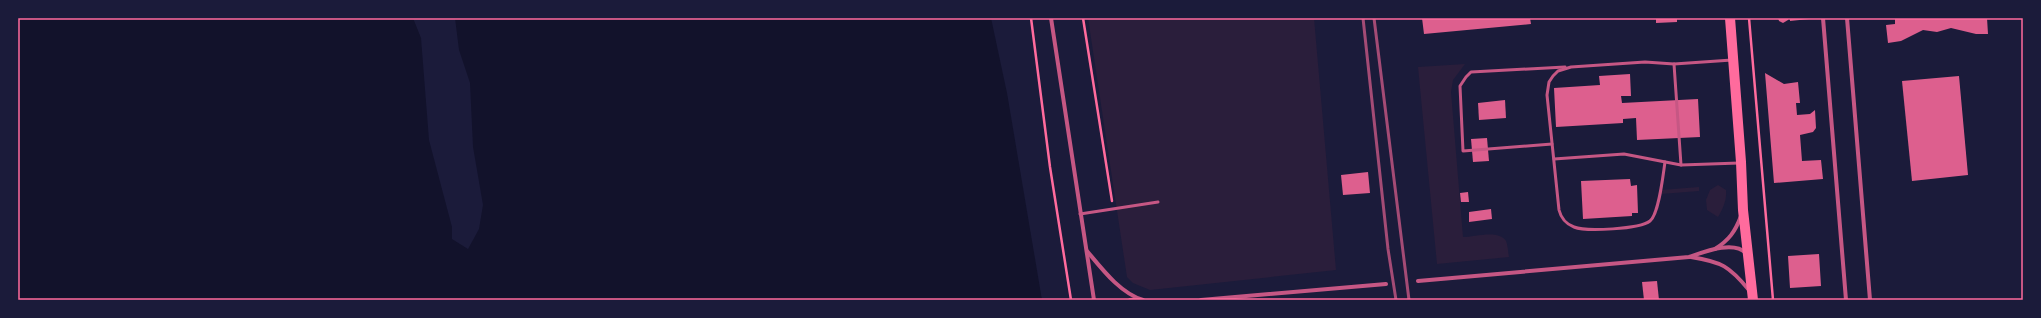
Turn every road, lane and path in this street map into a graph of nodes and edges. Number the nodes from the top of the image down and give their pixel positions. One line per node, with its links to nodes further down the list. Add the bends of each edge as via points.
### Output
1 (1031, 18): 28 (path, via 1050,167)
2 (1051, 18): 19 (street)
3 (1083, 18): 17 (path)
4 (1730, 18): 8 (main road)
5 (1749, 18): 32 (path)
6 (1823, 18): 33 (street)
7 (1847, 18): 34 (street)
8 (1734, 60): 9 (lane); 14 (main road)
9 (1674, 64): 10 (lane, via 1645,62); 15 (lane)
10 (1571, 67): 11 (lane, via 1558,71 1547,89); 11 (lane, via 1471,72 1460,86 1463,151)
11 (1552, 144): 12 (lane)
12 (1554, 159): 13 (lane, via 1624,154); 13 (lane, via 1560,214 1569,225 1584,230 1638,226 1650,221 1655,213)
13 (1665, 162): 15 (lane)
14 (1742, 162): 15 (lane); 18 (main road)
15 (1681, 165)
16 (1158, 202): 19 (lane)
17 (1112, 204)
18 (1743, 210): 21 (street, via 1736,230 1729,240); 22 (main road)
19 (1080, 214): 20 (street)
20 (1086, 250): 27 (street, via 1110,277); 29 (street)
21 (1713, 250): 22 (street, via 1735,248); 23 (street)
22 (1747, 255): 26 (main road)
23 (1689, 257): 24 (street); 26 (street, via 1715,261 1725,266)
24 (1418, 281)
25 (1386, 284): 31 (street)
26 (1753, 297)
27 (1141, 299): 30 (street)
28 (1071, 300)
29 (1094, 300)
30 (1130, 300)
31 (1201, 300)
32 (1773, 300)
33 (1846, 300)
34 (1870, 300)

